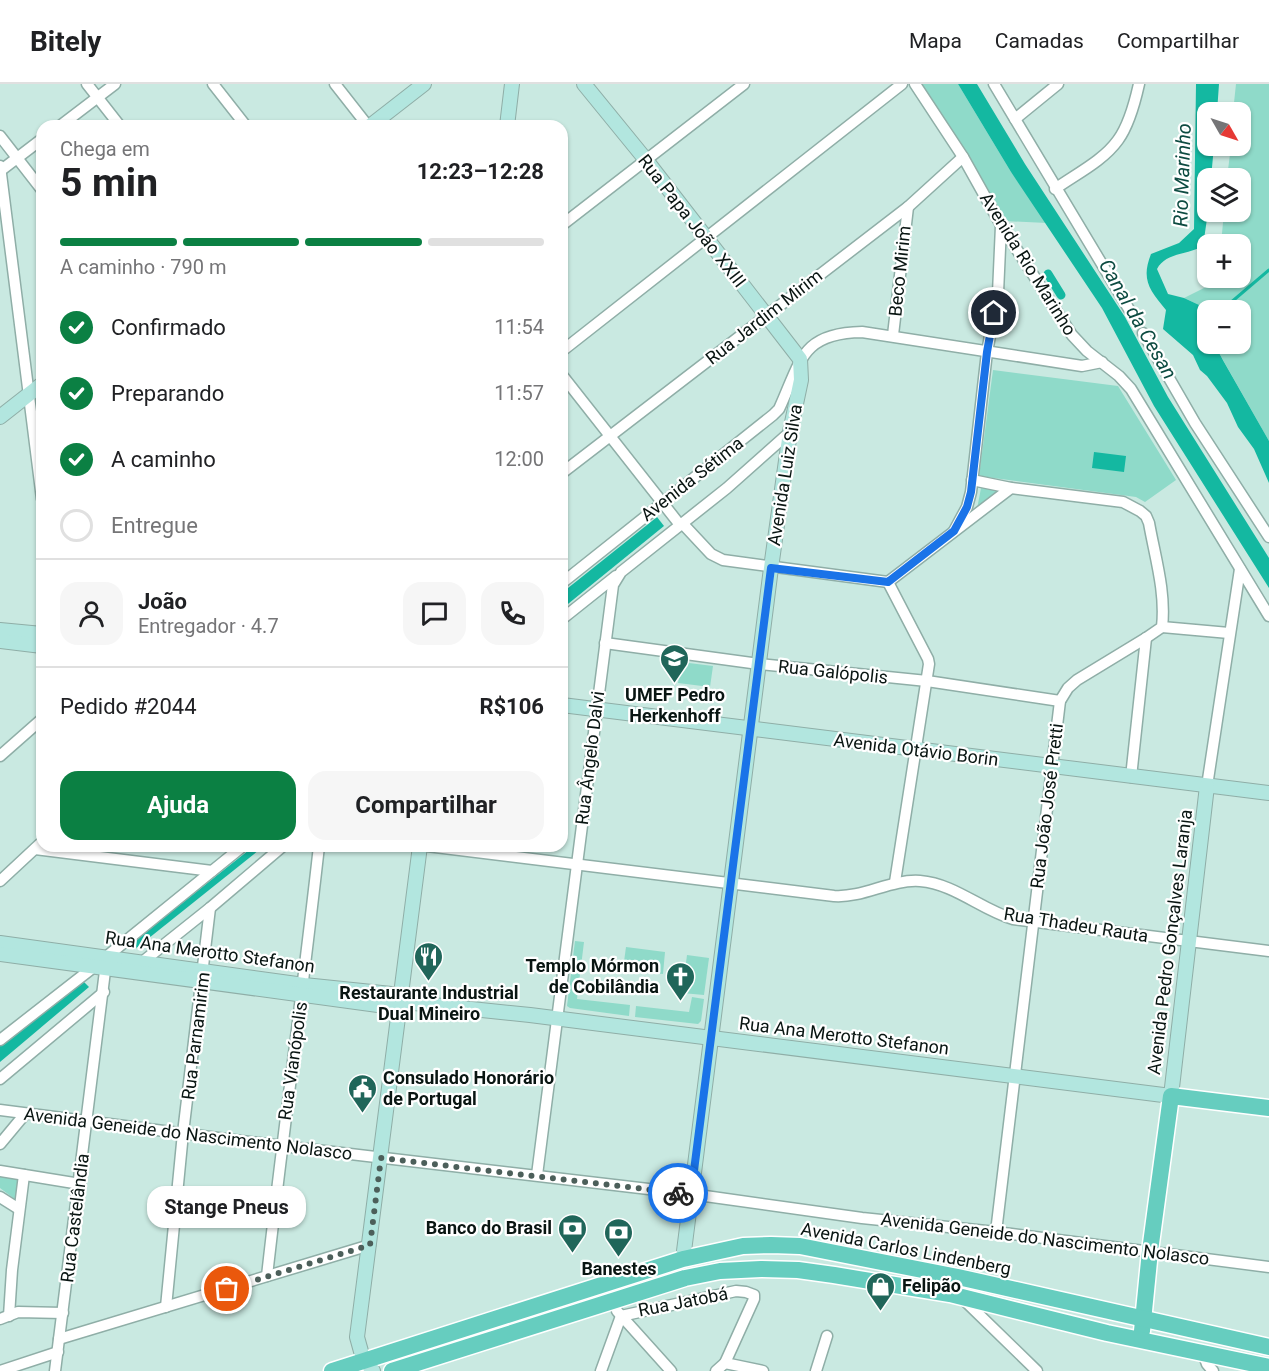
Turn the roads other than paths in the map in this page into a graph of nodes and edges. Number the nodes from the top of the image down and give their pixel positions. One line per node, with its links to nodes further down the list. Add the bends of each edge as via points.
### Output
1 (87, 84): 14 (street)
2 (114, 84): 14 (street)
3 (213, 84): 18 (street)
4 (335, 84): 19 (street)
5 (424, 84): 20 (street)
6 (512, 84): 21 (street)
7 (584, 84): 26 (street, Rua Papa João XXIII)
8 (744, 84): 26 (street)
9 (902, 84): 33 (street)
10 (915, 84): 24 (street, Avenida Rio Marinho)
11 (994, 84): 15 (street)
12 (1058, 84): 15 (street)
13 (1139, 84): 29 (street, via 1118,140)
14 (98, 98): 16 (street); 17 (street)
15 (1015, 119): 29 (street)
16 (68, 120)
17 (115, 120)
18 (241, 120)
19 (364, 120)
20 (377, 120)
21 (508, 120)
22 (0, 136): 25 (street)
23 (36, 144): 25 (street)
24 (963, 157): 30 (street, Rua Jardim Mirim); 32 (street, Avenida Rio Marinho)
25 (17, 158): 27 (street); 28 (street)
26 (646, 160): 31 (street); 33 (street, Rua Papa João XXIII)
27 (0, 169): 44 (street)
28 (36, 182)
29 (1055, 189): 34 (street)
30 (908, 207): 35 (street, Rua Jardim Mirim); 37 (street, Beco Mirim)
31 (568, 220)
32 (1001, 225): 39 (street, via 998,293); 41 (street, Avenida Rio Marinho, via 1072,335)
33 (706, 239): 35 (street, Rua Papa João XXIII); 38 (street)
34 (1130, 312)
35 (765, 316): 40 (street, Rua Papa João XXIII); 47 (street, Rua Jardim Mirim)
36 (1143, 333): 55 (street, via 1195,423)
37 (893, 335): 39 (street); 40 (street, via 830,335)
38 (568, 346)
39 (987, 352): 41 (street, via 1082,366); 50 (street)
40 (800, 359): 46 (street, Avenida Luiz Silva, via 801,380); 52 (street, Avenida Sétima, via 779,409)
41 (1102, 362): 57 (street, Avenida Rio Marinho, via 1131,389)
42 (568, 383): 47 (street)
43 (36, 389): 44 (street)
44 (29, 395): 45 (street); 48 (street)
45 (0, 417)
46 (790, 432): 53 (street, Rua Ângelo Dalvi); 56 (street, Avenida Luiz Silva)
47 (609, 436): 49 (street, Rua Jardim Mirim); 52 (street)
48 (36, 451)
49 (568, 468)
50 (972, 480): 51 (street); 54 (street, via 967,507)
51 (1011, 488): 54 (street); 63 (street, via 1123,502 1140,511 1149,524 1162,596)
52 (662, 502): 53 (street); 58 (street, Avenida Sétima)
53 (681, 524): 56 (street, via 718,559); 60 (street, Rua Ângelo Dalvi, via 621,572)
54 (954, 531): 59 (street)
55 (1269, 537)
56 (771, 568): 59 (street); 71 (street, Avenida Luiz Silva)
57 (1240, 569): 62 (street, Avenida Rio Marinho); 66 (street, Avenida Pedro Gonçalves Laranja)
58 (568, 578)
59 (888, 582): 72 (street, via 928,658)
60 (606, 589): 61 (street, Rua Ângelo Dalvi); 69 (street, Rua Ângelo Dalvi)
61 (568, 615)
62 (1269, 615)
63 (1161, 627): 66 (street); 67 (street, Rua João José Pretti)
64 (0, 630): 65 (street)
65 (36, 633)
66 (1229, 633): 82 (street, Avenida Pedro Gonçalves Laranja)
67 (1146, 638): 73 (street, Rua João José Pretti, via 1077,680); 81 (street)
68 (0, 641): 70 (street)
69 (605, 643): 71 (street, Rua Galópolis); 75 (street, Rua Ângelo Dalvi)
70 (36, 645)
71 (759, 664): 72 (street, Rua Galópolis); 77 (street, Avenida Luiz Silva)
72 (927, 681): 73 (street, Rua Galópolis); 78 (street)
73 (1060, 701): 80 (street, Rua João José Pretti)
74 (568, 706): 75 (street, Avenida Otávio Borin)
75 (596, 710): 77 (street, Avenida Otávio Borin); 91 (street, Rua Ângelo Dalvi)
76 (36, 724): 79 (street)
77 (750, 729): 78 (street, Avenida Otávio Borin); 95 (street, Avenida Luiz Silva)
78 (916, 750): 80 (street, Avenida Otávio Borin); 94 (street)
79 (0, 756)
80 (1053, 768): 81 (street, Avenida Otávio Borin); 97 (street, Rua João José Pretti)
81 (1131, 777): 82 (street, Avenida Otávio Borin)
82 (1207, 786): 83 (street, Avenida Otávio Borin); 98 (street, Avenida Pedro Gonçalves Laranja)
83 (1269, 793)
84 (36, 848): 93 (street)
85 (80, 852): 92 (street)
86 (236, 852): 92 (street)
87 (276, 852): 96 (street)
88 (318, 852): 105 (street, Rua Vianópolis)
89 (419, 852): 107 (street)
90 (477, 852): 91 (street, Rua Thadeu Rauta)
91 (577, 864): 95 (street, Rua Thadeu Rauta); 108 (street, Rua Ângelo Dalvi)
92 (212, 871): 102 (street)
93 (0, 881)
94 (896, 882): 95 (street, Rua Thadeu Rauta, via 840,896); 97 (street, Rua Thadeu Rauta, via 938,884 1003,916)
95 (731, 884): 109 (street, Avenida Luiz Silva)
96 (210, 908): 103 (street); 104 (street, Rua Parnamirim)
97 (1033, 922): 98 (street, Rua Thadeu Rauta); 111 (street, Rua João José Pretti)
98 (1189, 941): 100 (street, Rua Thadeu Rauta); 113 (street, Avenida Pedro Gonçalves Laranja)
99 (0, 942): 102 (street, Rua Ana Merotto Stefanon)
100 (1269, 951)
101 (0, 954): 102 (street, Rua Ana Merotto Stefanon)
102 (103, 963): 103 (street, Rua Ana Merotto Stefanon); 104 (street, Rua Ana Merotto Stefanon); 106 (street, Rua Castelândia); 110 (street)
103 (141, 963): 104 (street, Rua Ana Merotto Stefanon)
104 (203, 976): 105 (street, Rua Ana Merotto Stefanon); 118 (street, Rua Parnamirim)
105 (303, 989): 107 (street, Rua Ana Merotto Stefanon); 120 (street, Rua Vianópolis)
106 (104, 992): 112 (street); 117 (street, Rua Castelândia)
107 (400, 1001): 108 (street, Rua Ana Merotto Stefanon); 121 (street)
108 (557, 1019): 109 (street, Rua Ana Merotto Stefanon); 124 (street, Rua Ângelo Dalvi)
109 (711, 1039): 111 (street, Rua Ana Merotto Stefanon); 126 (street, Avenida Luiz Silva)
110 (0, 1040)
111 (1014, 1077): 113 (street, Rua Ana Merotto Stefanon); 129 (street, Rua João José Pretti)
112 (0, 1079)
113 (1171, 1096): 114 (main road, Rua Ana Merotto Stefanon); 131 (main road, Avenida Pedro Gonçalves Laranja)
114 (1269, 1108)
115 (0, 1110): 116 (street, Avenida Geneide do Nascimento Nolasco)
116 (25, 1114): 117 (street, Avenida Geneide do Nascimento Nolasco); 119 (street)
117 (87, 1120): 118 (street, Avenida Geneide do Nascimento Nolasco); 125 (street, Rua Castelândia)
118 (183, 1133): 120 (street, Avenida Geneide do Nascimento Nolasco); 137 (street, Rua Parnamirim)
119 (0, 1144)
120 (282, 1146): 121 (street, Avenida Geneide do Nascimento Nolasco); 134 (street, Rua Vianópolis)
121 (381, 1158): 124 (street, Avenida Geneide do Nascimento Nolasco); 130 (street)
122 (0, 1171): 123 (street)
123 (24, 1175): 125 (street); 128 (street)
124 (537, 1175): 126 (street, Avenida Geneide do Nascimento Nolasco)
125 (80, 1184): 138 (street, Rua Castelândia)
126 (691, 1194): 129 (street, Avenida Geneide do Nascimento Nolasco); 132 (street, Avenida Luiz Silva)
127 (0, 1197): 128 (street)
128 (19, 1209): 140 (street)
129 (996, 1232): 131 (street, Avenida Geneide do Nascimento Nolasco)
130 (370, 1245): 134 (street); 149 (street, via 357,1337)
131 (1150, 1251): 133 (street, Avenida Geneide do Nascimento Nolasco); 141 (main road, Avenida Pedro Gonçalves Laranja)
132 (683, 1259): 141 (main road, Avenida Carlos Lindenberg, via 744,1246 800,1246); 149 (main road, Avenida Carlos Lindenberg)
133 (1269, 1267)
134 (267, 1276): 137 (street)
135 (960, 1296): 136 (main road, Avenida Carlos Lindenberg, via 798,1270 761,1269 720,1270); 144 (main road, Avenida Carlos Lindenberg); 160 (street)
136 (608, 1301): 139 (street); 154 (main road, Avenida Carlos Lindenberg)
137 (166, 1307): 143 (street)
138 (63, 1313): 140 (street, via 27,1311); 143 (street, Rua Castelândia)
139 (621, 1316): 148 (street, Rua Jatobá, via 736,1292 754,1295); 155 (street, Rua Jatobá); 156 (street)
140 (5, 1318)
141 (1144, 1320): 144 (main road, Avenida Pedro Gonçalves Laranja); 145 (main road, Avenida Carlos Lindenberg)
142 (827, 1336): 159 (street)
143 (59, 1340): 146 (street, Rua Castelândia)
144 (1140, 1340): 147 (main road, Avenida Carlos Lindenberg)
145 (1269, 1347)
146 (58, 1352): 151 (street); 152 (street, Rua Castelândia)
147 (1203, 1353): 150 (main road, Avenida Carlos Lindenberg); 161 (street)
148 (725, 1363): 157 (street, Rua Jatobá); 158 (street)
149 (369, 1366): 153 (main road, Avenida Carlos Lindenberg)
150 (1269, 1367)
151 (0, 1371)
152 (55, 1371)
153 (332, 1371)
154 (392, 1371)
155 (601, 1371)
156 (671, 1371)
157 (716, 1371)
158 (763, 1371)
159 (816, 1371)
160 (1038, 1371)
161 (1213, 1371)

